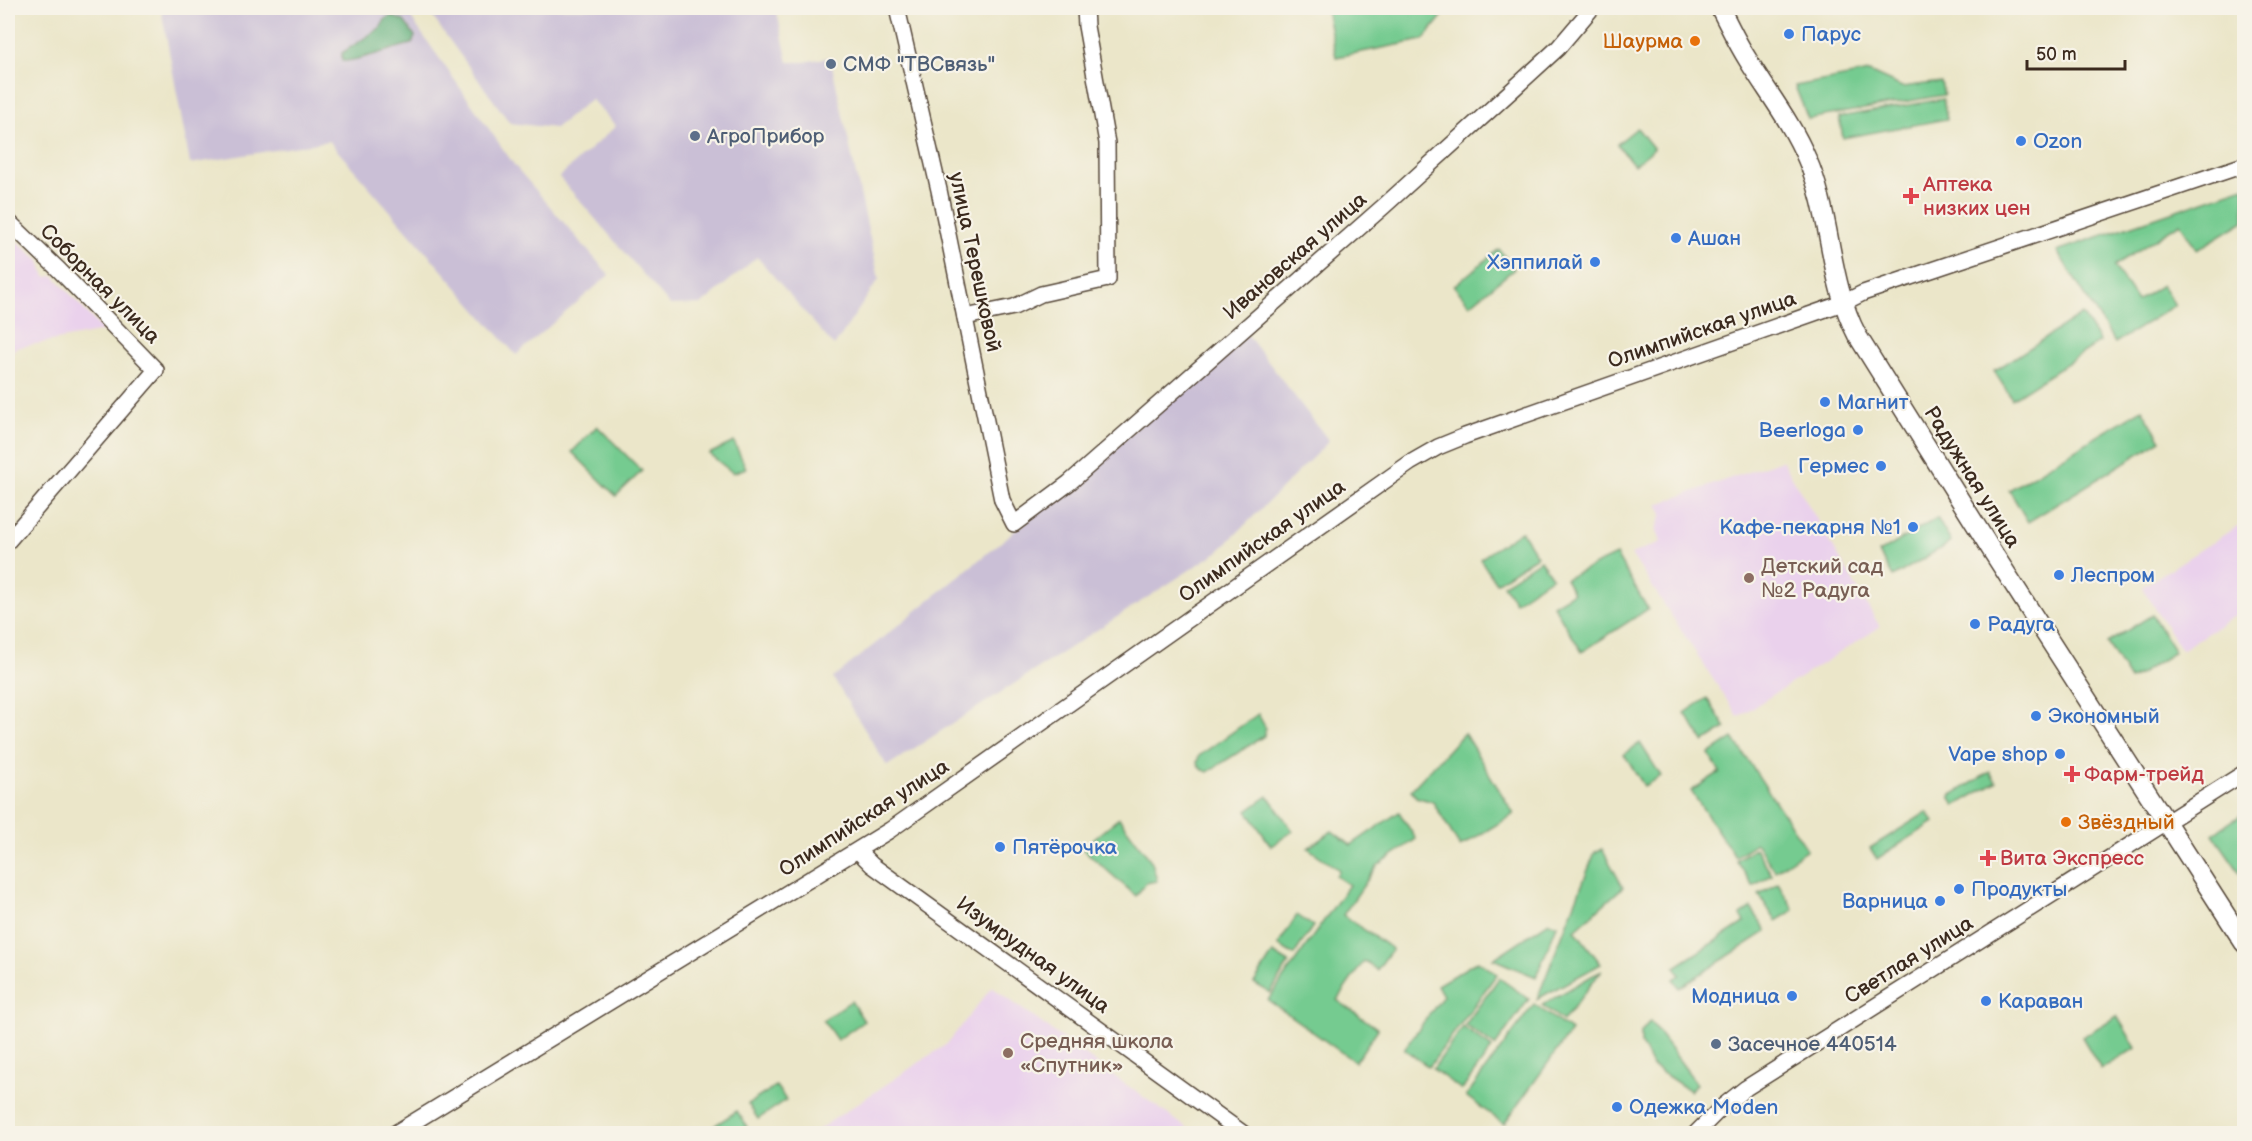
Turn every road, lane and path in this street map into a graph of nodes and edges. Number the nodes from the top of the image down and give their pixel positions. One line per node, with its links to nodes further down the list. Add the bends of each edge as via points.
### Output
1 (897, 8): 8 (street, улица Терешковой)
2 (1085, 8): 8 (street, via 1107,143 1108,279)
3 (1593, 8): 9 (street, Ивановская улица, via 1558,48 1376,213 1070,483)
4 (1720, 8): 7 (main road, Радужная улица, via 1808,160)
5 (2244, 165): 7 (street, Олимпийская улица, via 1987,250)
6 (8, 221): 10 (street, Соборная улица, via 156,370)
7 (1843, 303): 12 (main road, Радужная улица, via 1857,335 1934,459); 13 (street, Олимпийская улица, via 1438,447)
8 (965, 317): 9 (street, улица Терешковой, via 1002,500)
9 (1014, 524)
10 (8, 541)
11 (2244, 773): 12 (street, Светлая улица)
12 (2167, 822): 14 (main road, Радужная улица); 17 (street, Светлая улица, via 1746,1088)
13 (858, 851): 15 (street, Олимпийская улица); 16 (street, Изумрудная улица)
14 (2244, 943)
15 (394, 1134)
16 (1244, 1134)
17 (1695, 1134)

